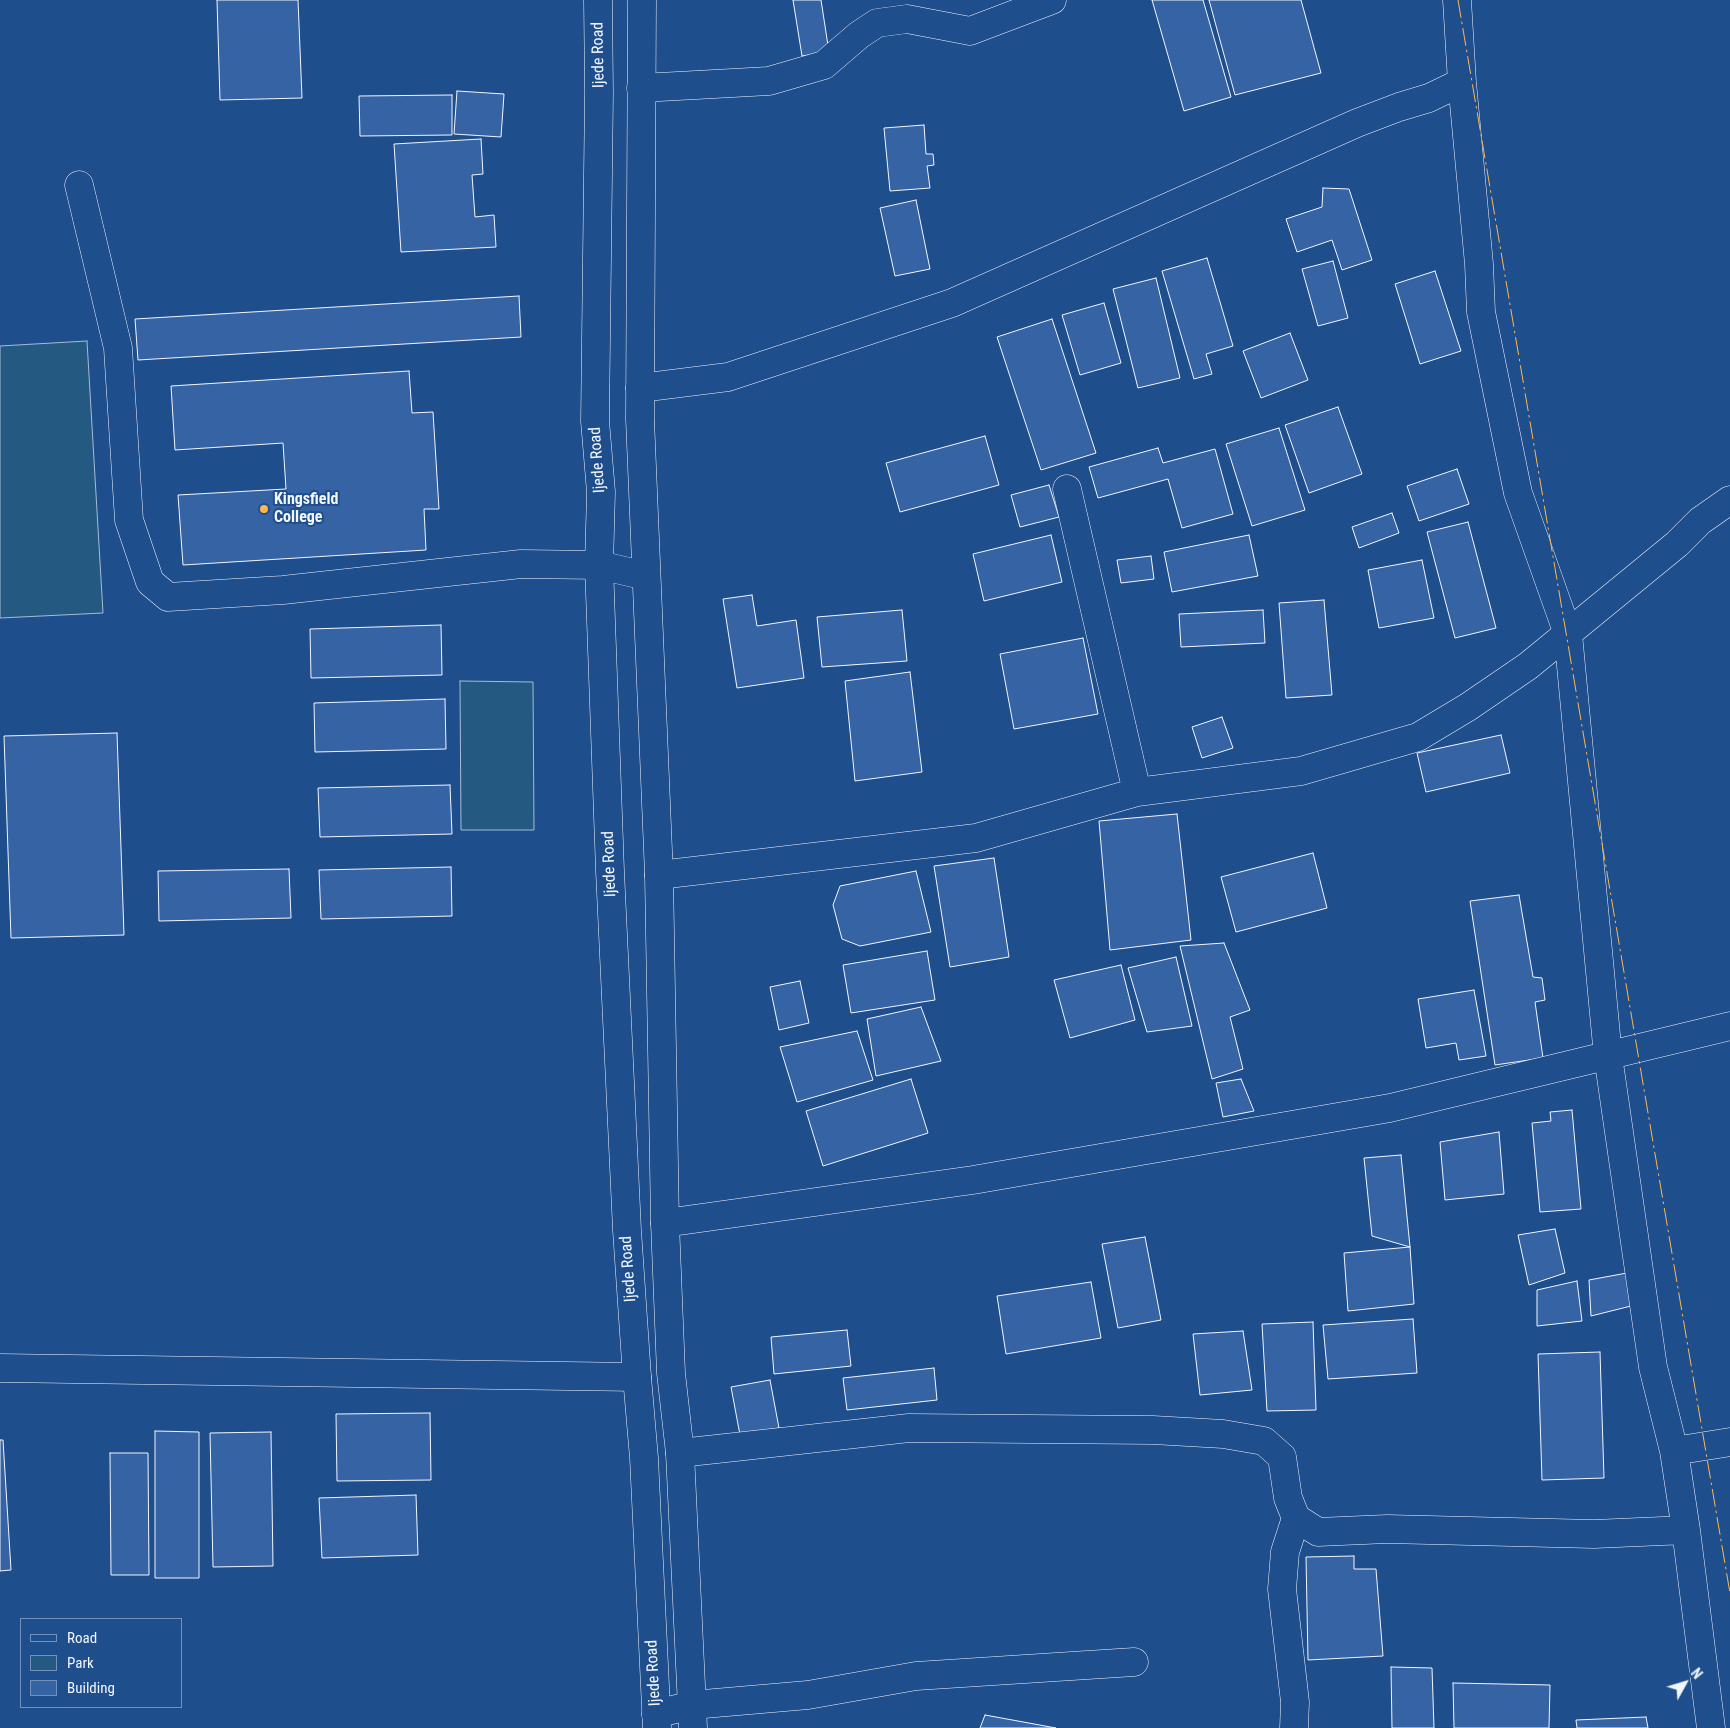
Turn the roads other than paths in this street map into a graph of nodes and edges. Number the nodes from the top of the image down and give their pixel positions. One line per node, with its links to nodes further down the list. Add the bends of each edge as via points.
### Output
1 (598, 0): 11 (street, Ijede Road, via 600,92 595,421 601,492)
2 (642, 0): 6 (street)
3 (1052, 0): 6 (street, via 970,31 906,19 877,23 824,66 769,81)
4 (1457, 0): 5 (street)
5 (1462, 82): 8 (street, via 1429,98 1356,123 952,303 728,377); 13 (street, via 1481,312 1518,493)
6 (641, 88): 8 (street)
7 (79, 185): 11 (street, via 118,348 129,520 150,582 168,597 283,590 521,564)
8 (640, 388): 12 (street)
9 (1068, 488): 14 (street)
10 (1730, 500): 13 (street, via 1700,521 1677,544)
11 (599, 565): 12 (street); 20 (street, Ijede Road, via 626,1220)
12 (646, 576): 15 (street)
13 (1568, 634): 14 (street, via 1528,666 1418,737 1301,771); 17 (street)
14 (1137, 792): 15 (street, via 976,838)
15 (659, 875): 18 (street)
16 (1730, 1026): 17 (street)
17 (1608, 1056): 18 (street, via 1380,1110 972,1180); 22 (street, via 1653,1367)
18 (665, 1223): 23 (street, via 671,1373)
19 (0, 1368): 20 (street)
20 (636, 1377): 28 (street, Ijede Road, via 644,1458)
21 (1730, 1442): 22 (street)
22 (1674, 1451): 25 (street)
23 (680, 1453): 24 (street, via 909,1428 1153,1430 1224,1434 1264,1441 1282,1456 1288,1498); 27 (street)
24 (1296, 1518): 25 (street, via 1318,1532 1387,1529 1594,1534); 29 (street, via 1285,1552 1282,1589 1295,1702)
25 (1686, 1530): 30 (street)
26 (1134, 1662): 27 (street, via 916,1676)
27 (693, 1716): 28 (street)
28 (657, 1721)
29 (1294, 1728)
30 (1711, 1728)

